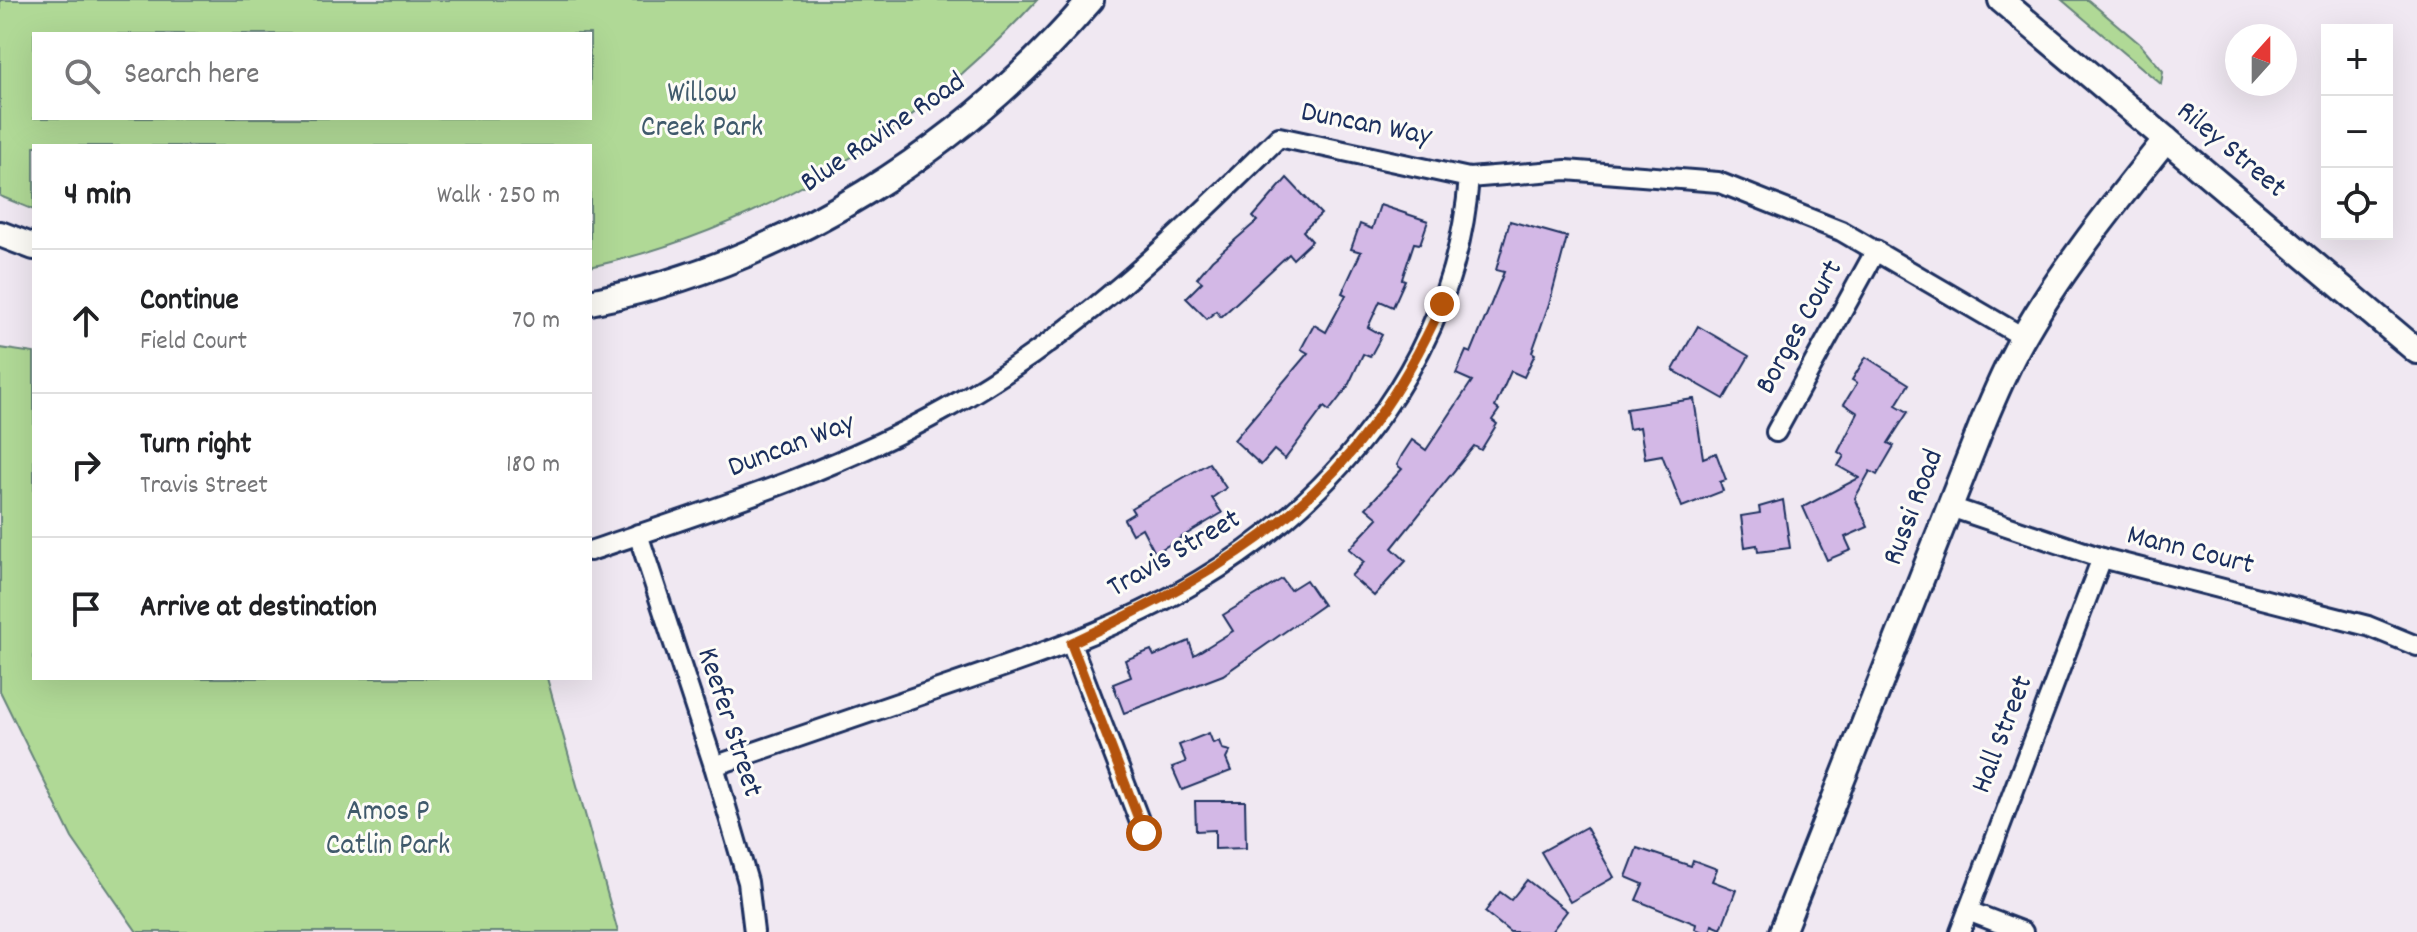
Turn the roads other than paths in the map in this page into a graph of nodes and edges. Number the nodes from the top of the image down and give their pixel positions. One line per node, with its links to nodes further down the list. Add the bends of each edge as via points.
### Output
1 (1091, 0): 8 (main road, Blue Ravine Road, via 980,112 864,194 728,259)
2 (2001, 0): 3 (main road, Riley Street)
3 (2166, 139): 9 (main road, Russi Road); 10 (main road, Riley Street)
4 (1469, 178): 7 (street, Duncan Way, via 1566,170 1718,182 1805,214); 13 (street, Duncan Way, via 1279,137 1139,272 1012,370 876,445); 16 (street, Travis Street, via 1458,252 1442,304 1392,402 1362,442 1283,521 1243,552 1172,595)
5 (0, 234): 6 (main road)
6 (32, 246)
7 (1876, 250): 9 (street, Duncan Way); 11 (street, Borges Court)
8 (592, 302)
9 (2023, 337): 12 (main road, Russi Road)
10 (2417, 351)
11 (1776, 432)
12 (1950, 507): 15 (street, Mann Court); 22 (main road, Russi Road)
13 (638, 534): 14 (street); 18 (street, Keefer Street)
14 (592, 550)
15 (2102, 558): 17 (street, Mann Court, via 2368,626); 20 (street, Hall Street)
16 (1071, 643): 18 (street, Travis Street); 19 (street)
17 (2417, 646)
18 (714, 766): 21 (street, Keefer Street, via 748,882)
19 (1144, 833)
20 (1968, 911): 23 (street, Hall Street); 24 (street)
21 (754, 932)
22 (1782, 932)
23 (1960, 932)
24 (2023, 932)

